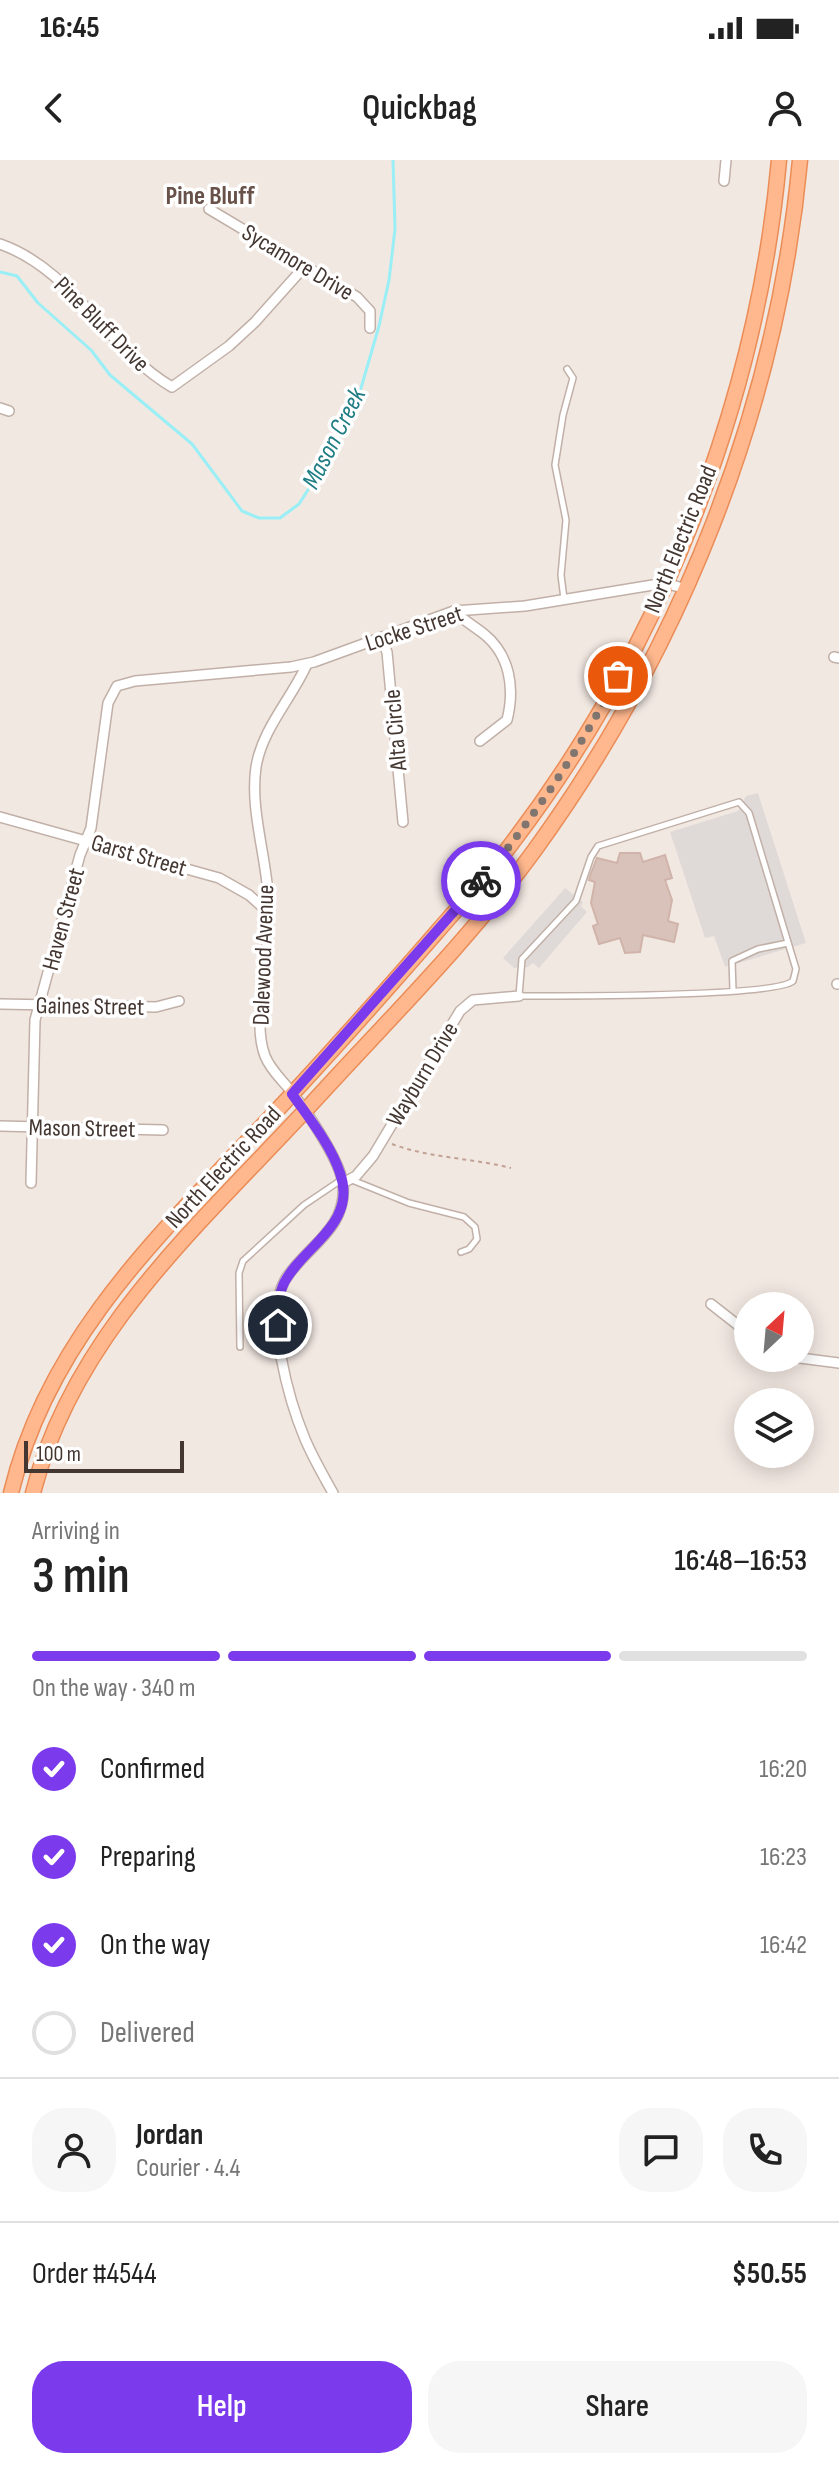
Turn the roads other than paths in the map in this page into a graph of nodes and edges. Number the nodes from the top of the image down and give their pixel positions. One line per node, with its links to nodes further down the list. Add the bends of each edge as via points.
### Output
1 (726, 160): 4 (street)
2 (779, 160): 10 (main road, North Electric Road, via 737,382 704,486)
3 (800, 160): 11 (main road, North Electric Road, via 788,256 761,379)
4 (724, 181)
5 (209, 209): 7 (street, Sycamore Drive)
6 (0, 244): 7 (street, Pine Bluff Drive, via 44,267 148,371 172,387 229,346)
7 (305, 266): 8 (street, Sycamore Drive, via 366,304)
8 (370, 328)
9 (567, 369): 12 (lane, via 573,378 555,465 566,520)
10 (665, 583): 11 (street, Locke Street); 12 (street, Locke Street); 28 (main road, North Electric Road, via 608,695 511,845)
11 (686, 589): 29 (main road, North Electric Road, via 623,713 532,854 483,916)
12 (564, 600): 13 (street, Locke Street)
13 (454, 611): 14 (street, Locke Street); 17 (street, via 497,646 507,665 507,720)
14 (381, 638): 15 (street, Locke Street); 19 (street, Alta Circle, via 387,652)
15 (307, 664): 16 (street, Locke Street); 21 (street, Dalewood Avenue, via 265,738 256,767)
16 (144, 681): 20 (street, Haven Street, via 117,686 108,703)
17 (480, 741)
18 (0, 817): 20 (street, Garst Street)
19 (403, 822)
20 (87, 840): 21 (street, Garst Street, via 219,878); 27 (street, Haven Street)
21 (268, 912): 28 (street, Dalewood Avenue, via 259,1032 266,1058)
22 (788, 943): 23 (lane, via 732,961); 23 (lane, via 796,969 793,981); 24 (lane, via 749,813 739,802 598,846 576,901 522,959)
23 (733, 990): 24 (lane)
24 (519, 996): 33 (street, Wayburn Drive, via 473,1000 460,1011 366,1166)
25 (179, 1001): 27 (street, Gaines Street, via 156,1007)
26 (0, 1004): 27 (street, Gaines Street)
27 (40, 1005): 31 (street, Haven Street)
28 (292, 1094): 29 (street, Dalewood Avenue); 41 (main road, North Electric Road, via 91,1318 47,1391)
29 (304, 1111): 33 (street, Dalewood Avenue); 42 (main road, North Electric Road, via 117,1318 62,1411)
30 (0, 1126): 31 (street, Mason Street)
31 (32, 1126): 32 (street, Mason Street); 34 (street, Haven Street)
32 (163, 1130)
33 (346, 1181): 35 (lane, via 464,1217 475,1227 477,1239); 38 (lane, via 283,1222 241,1264); 43 (street, via 337,1218 281,1289 278,1318 294,1410)
34 (31, 1183)
35 (461, 1252)
36 (711, 1304): 37 (street)
37 (734, 1322)
38 (240, 1347)
39 (814, 1360): 40 (street)
40 (839, 1363)
41 (11, 1493)
42 (33, 1493)
43 (333, 1493)

